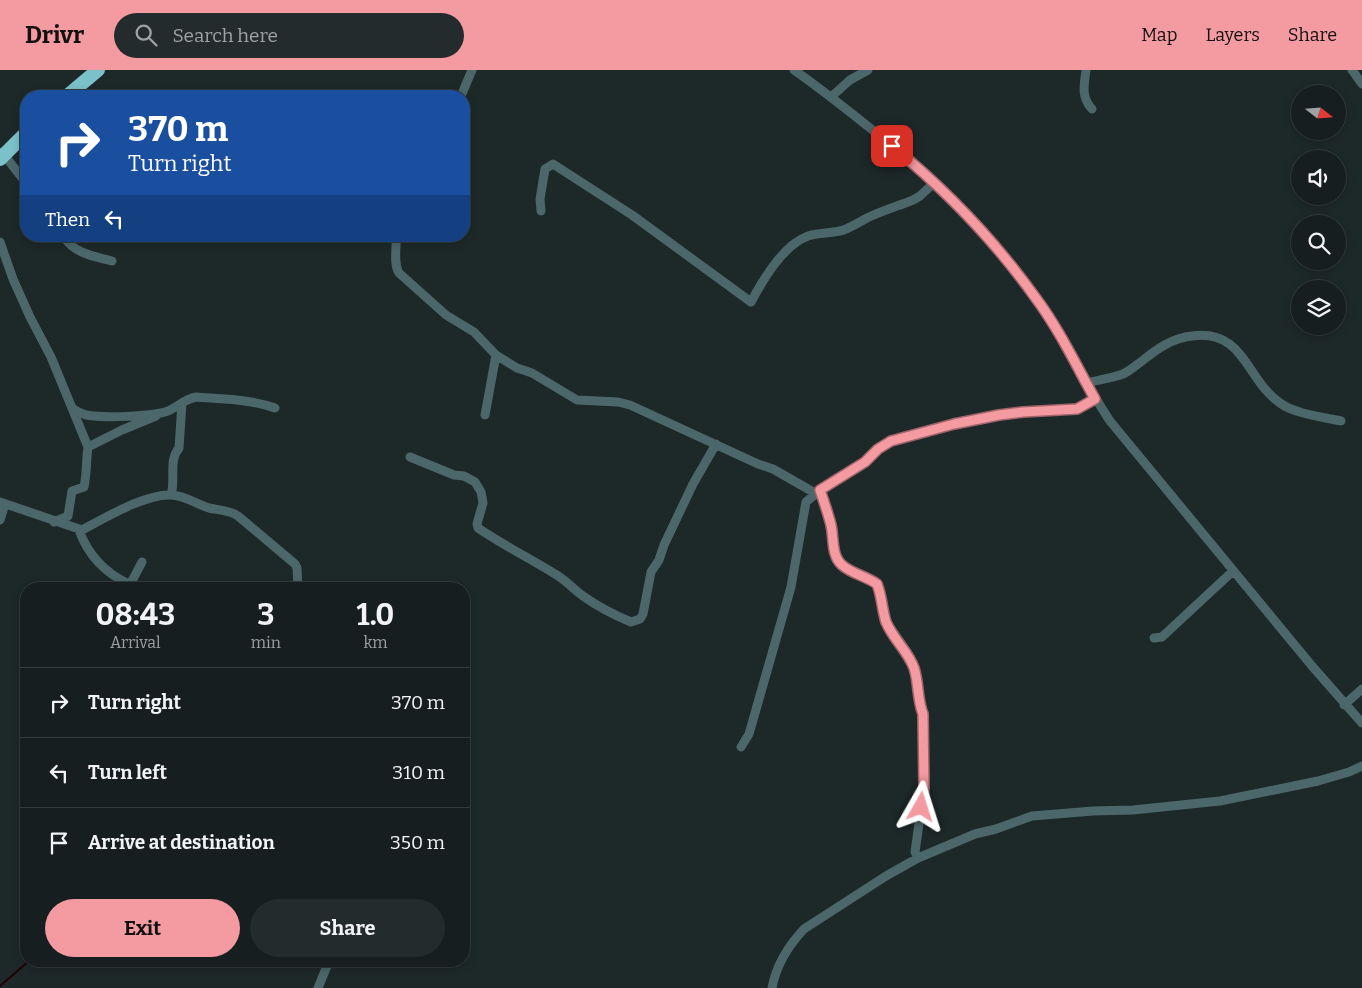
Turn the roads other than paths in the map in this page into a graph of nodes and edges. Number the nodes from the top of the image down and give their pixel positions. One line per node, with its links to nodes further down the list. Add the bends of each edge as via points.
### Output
1 (98, 70): 8 (highway)
2 (472, 70): 9 (street)
3 (794, 70): 10 (street)
4 (868, 70): 10 (street, via 850,80)
5 (1086, 70): 11 (street, via 1083,91)
6 (1352, 70): 7 (street)
7 (1362, 84)
8 (74, 90)
9 (464, 90)
10 (831, 97): 15 (street)
11 (1092, 109)
12 (20, 138): 13 (highway)
13 (1, 155): 14 (street)
14 (20, 176)
15 (934, 182): 16 (street, via 913,200 848,228 802,239 774,265 751,302 632,215 553,164 545,169); 22 (street, via 984,233 1036,298)
16 (541, 211)
17 (0, 242): 25 (street, via 13,279 52,357)
18 (69, 242): 20 (street, via 85,254)
19 (396, 242): 21 (street, via 396,269 399,273 446,315 478,336)
20 (112, 261)
21 (496, 355): 28 (street); 30 (street, via 577,400 618,402)
22 (1086, 384): 23 (street); 29 (street, via 1122,374 1175,340 1214,336 1234,348 1268,394 1282,405)
23 (1095, 399): 33 (street, via 1077,409 999,415 897,439); 40 (street, via 1141,461)
24 (182, 404): 26 (street, via 196,398 229,399); 27 (street); 34 (street)
25 (72, 408): 27 (street, via 87,415); 31 (street)
26 (275, 408)
27 (166, 412): 31 (street)
28 (485, 415)
29 (1341, 422)
30 (716, 444): 32 (street, via 692,484 651,572 643,614 631,622 582,595 555,574 478,528 483,503 475,482); 33 (street, via 773,468)
31 (88, 447): 37 (street, via 84,487 72,491 68,516)
32 (410, 457)
33 (818, 492): 48 (street, via 806,502 791,587 749,734); 50 (street, via 830,522 837,559 846,568 877,584 886,621 909,655 915,673 924,732 924,795 915,852)
34 (171, 495): 38 (street, via 130,506); 43 (street, via 238,516 295,564)
35 (2, 503): 36 (street); 37 (street)
36 (0, 520)
37 (54, 522): 38 (street)
38 (79, 530): 41 (street, via 93,557 105,570)
39 (142, 562): 42 (street)
40 (1233, 571): 44 (street, via 1162,637); 46 (street)
41 (125, 582)
42 (131, 582)
43 (298, 582)
44 (1154, 638)
45 (1362, 689): 46 (street)
46 (1344, 705): 47 (street)
47 (1362, 723)
48 (741, 747)
49 (1362, 766): 50 (street, via 1318,781 1220,801 1032,816 975,834)
50 (918, 858): 52 (street, via 804,929 786,951)
51 (327, 967): 53 (street)
52 (770, 986)
53 (318, 988)

